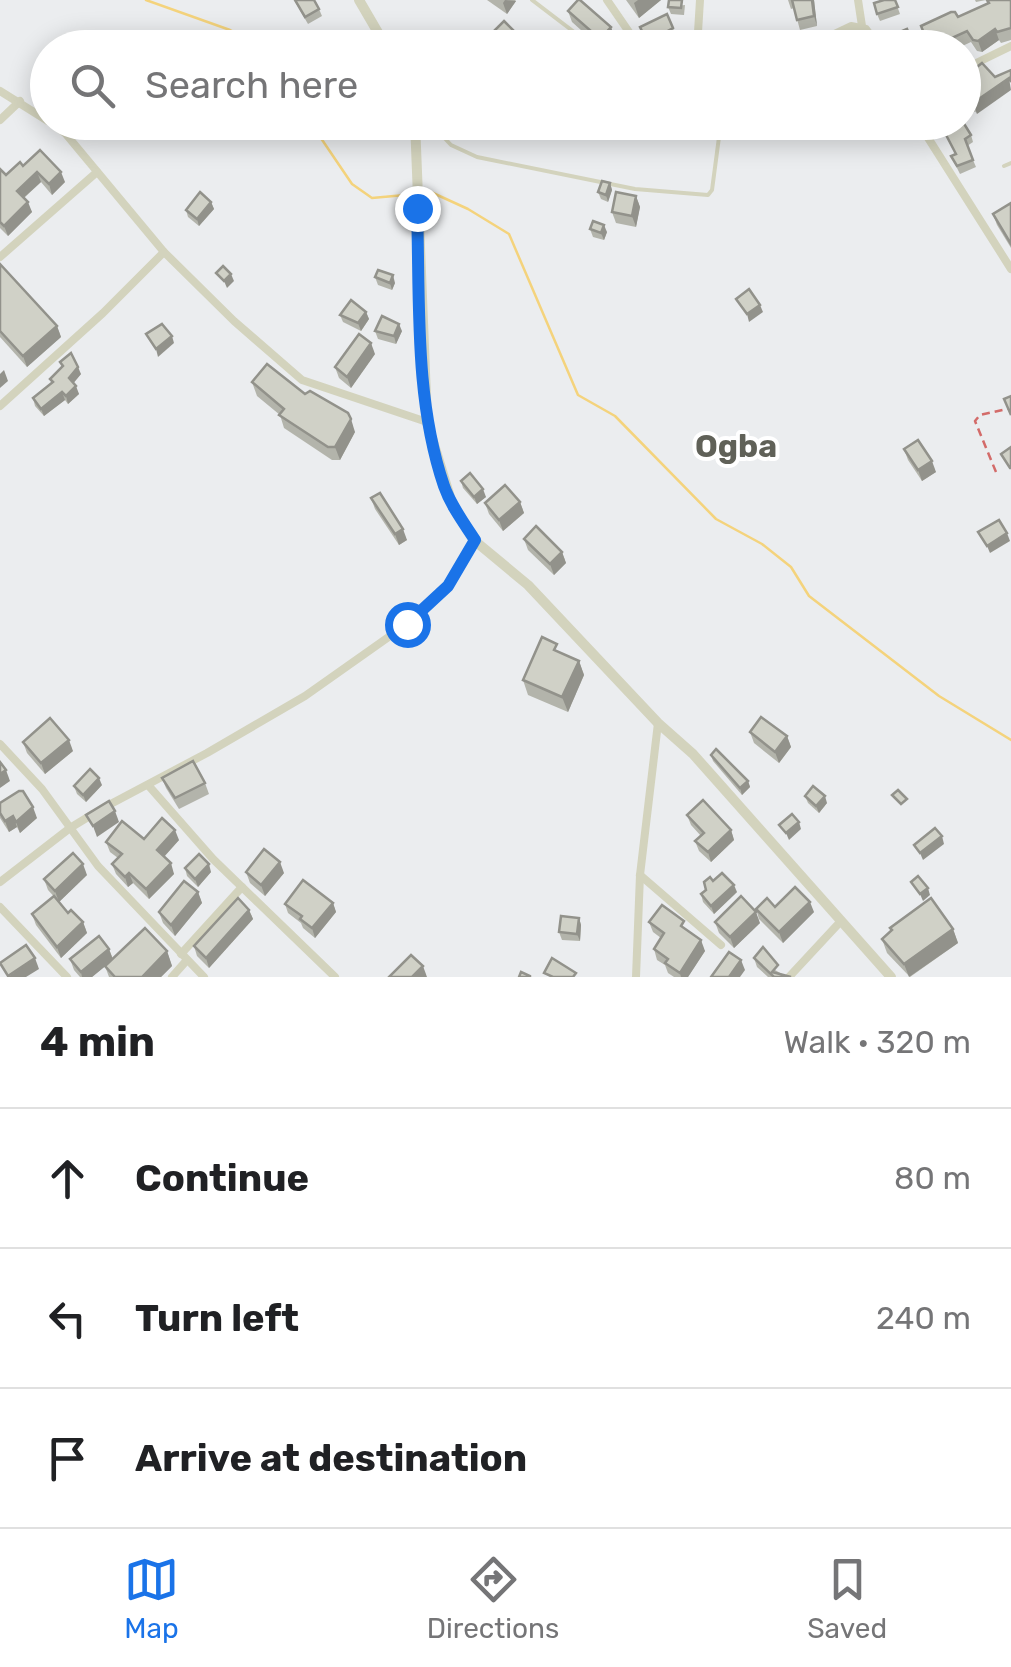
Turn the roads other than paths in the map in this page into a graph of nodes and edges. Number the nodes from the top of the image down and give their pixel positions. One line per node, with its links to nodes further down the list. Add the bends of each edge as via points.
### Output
1 (359, 0): 7 (street)
2 (532, 0): 8 (lane)
3 (607, 0): 9 (street)
4 (700, 0): 10 (street)
5 (858, 0): 6 (street)
6 (862, 26): 11 (street); 12 (street)
7 (376, 30)
8 (571, 30)
9 (626, 30)
10 (698, 30)
11 (843, 30)
12 (865, 30)
13 (1011, 46): 14 (street)
14 (981, 60)
15 (0, 91): 16 (street)
16 (20, 101): 17 (street); 18 (street)
17 (30, 108)
18 (0, 120)
19 (70, 140): 26 (street)
20 (416, 140): 31 (street)
21 (446, 140): 22 (lane, via 477,157 634,190 708,195)
22 (719, 140)
23 (929, 140): 29 (street)
24 (1011, 163): 25 (lane)
25 (1004, 166)
26 (97, 172): 27 (street); 28 (street)
27 (164, 252): 30 (street); 31 (street, via 302,380)
28 (0, 257)
29 (1011, 269)
30 (0, 406)
31 (427, 422): 32 (street, via 444,486)
32 (475, 540): 33 (street, via 528,585); 35 (street, via 448,586 407,624 305,696)
33 (658, 723): 37 (street); 41 (street, via 694,754)
34 (1, 747): 36 (street)
35 (148, 784): 36 (street); 39 (street)
36 (70, 828): 38 (street); 43 (street)
37 (640, 875): 42 (street); 48 (street)
38 (0, 882)
39 (242, 887): 43 (street); 47 (street)
40 (0, 907): 44 (street)
41 (841, 921): 49 (street); 50 (street)
42 (722, 946)
43 (184, 957): 45 (street); 46 (street)
44 (68, 977)
45 (172, 977)
46 (204, 977)
47 (336, 977)
48 (636, 977)
49 (789, 977)
50 (891, 977)

